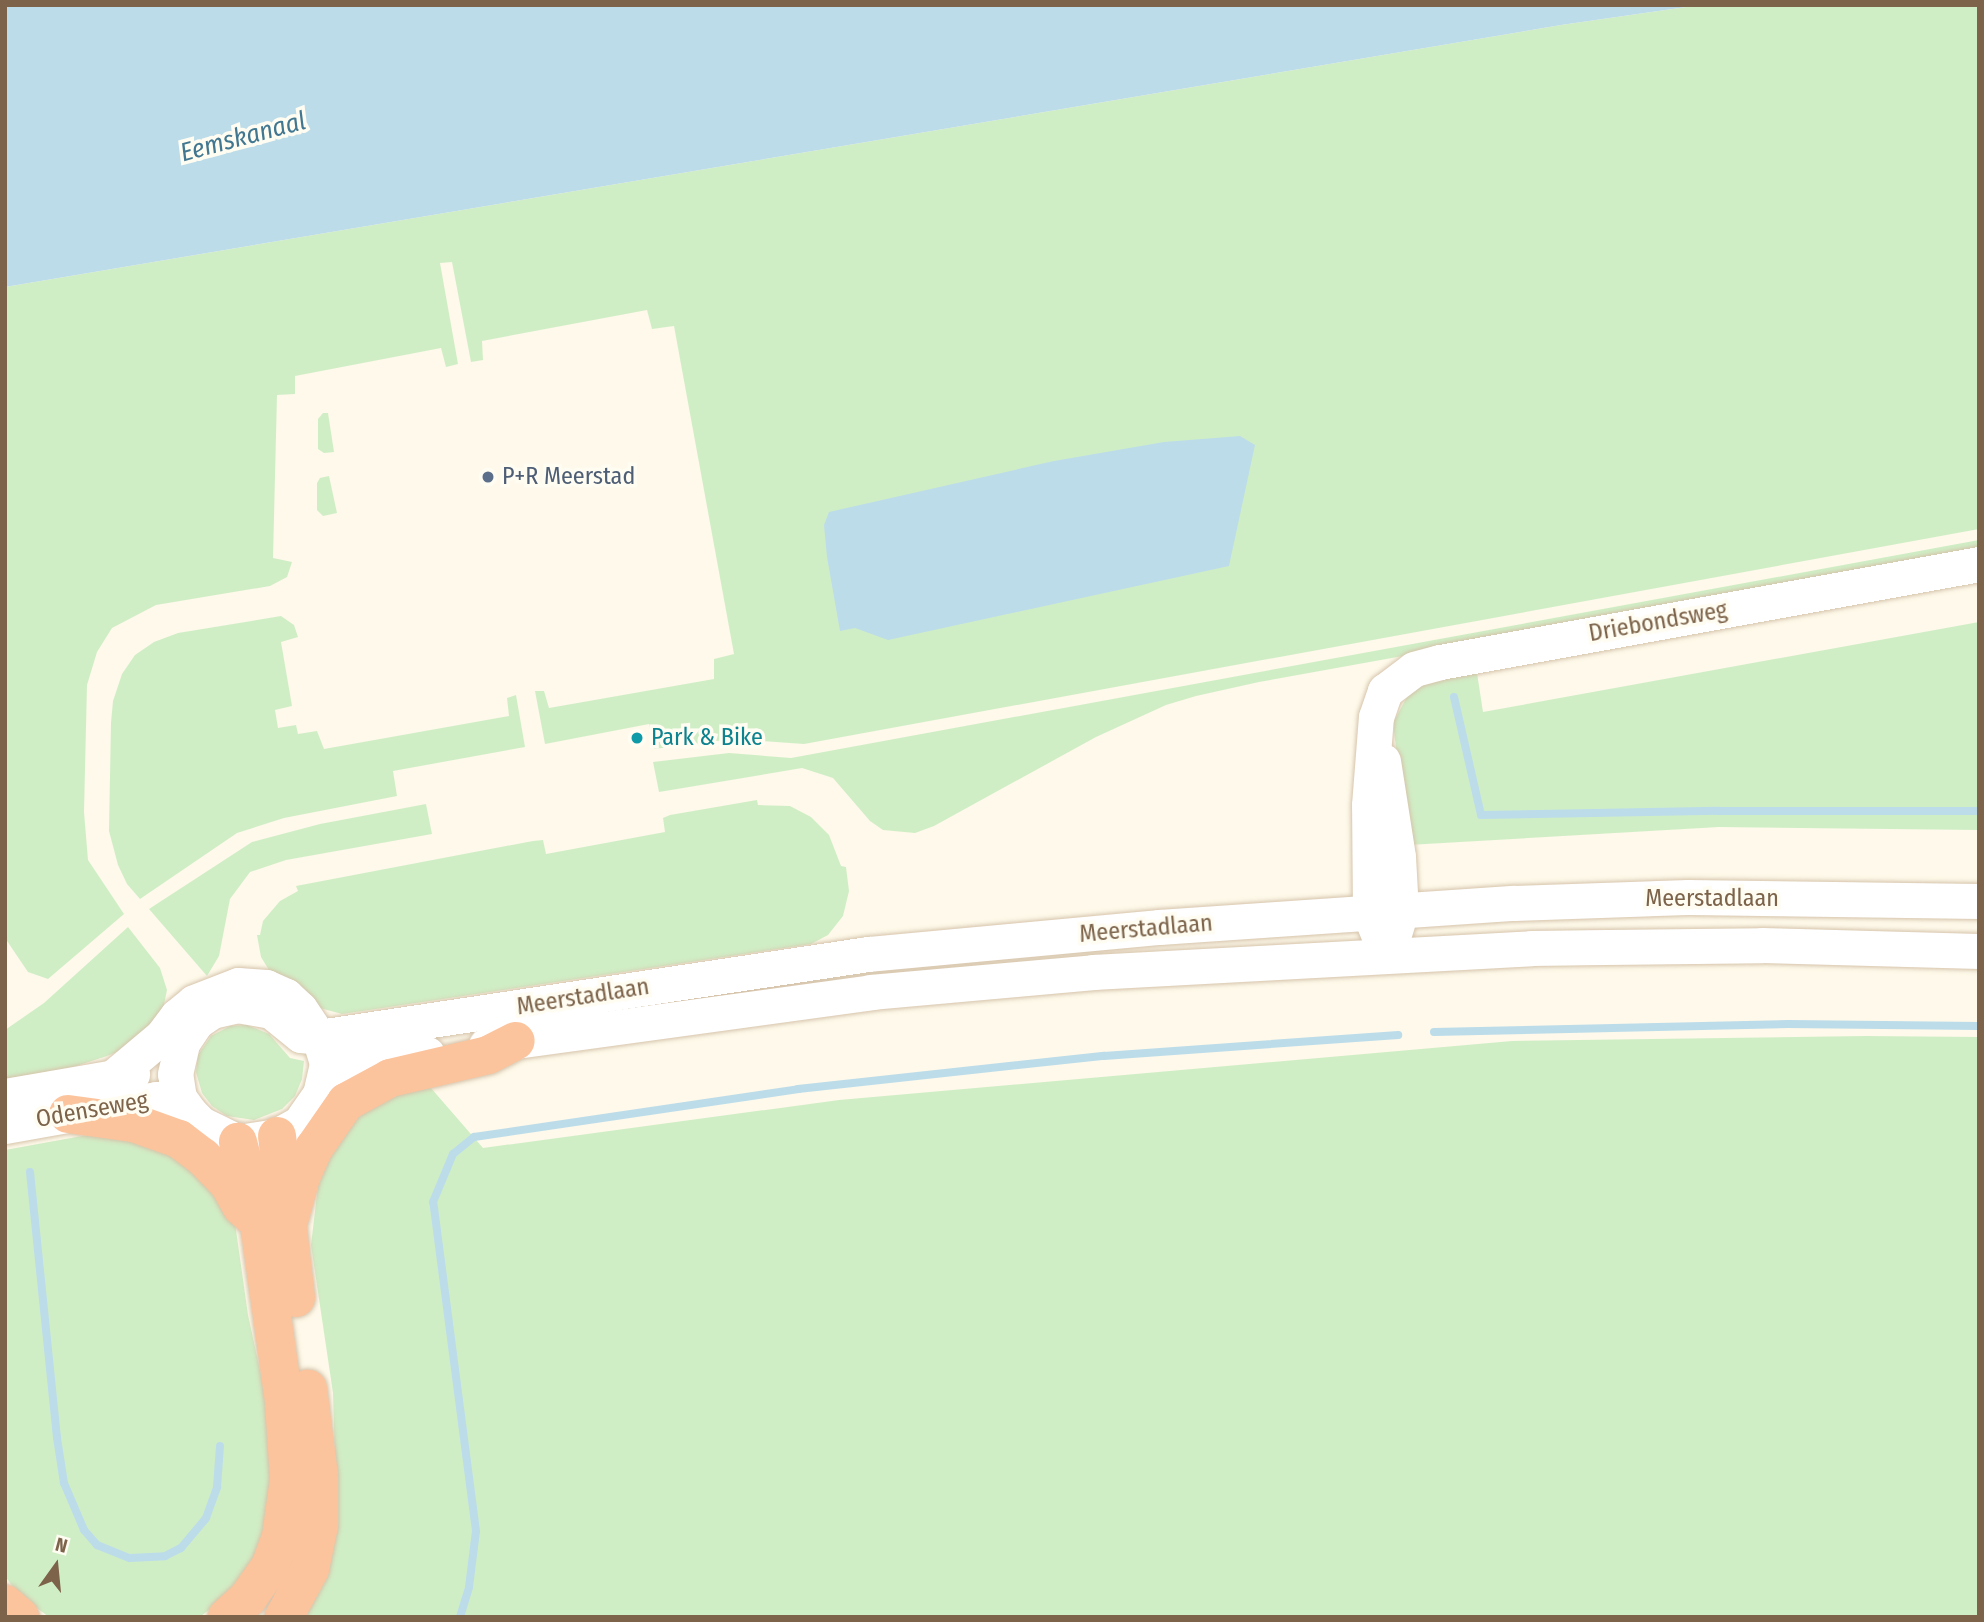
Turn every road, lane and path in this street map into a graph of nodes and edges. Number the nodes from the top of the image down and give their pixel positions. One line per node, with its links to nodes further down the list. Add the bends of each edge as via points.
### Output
1 (1979, 564): 3 (main road, Driebondsweg, via 1414,669 1385,691 1379,704 1368,805)
2 (1979, 901): 3 (main road, Meerstadlaan, via 1688,897 1514,902)
3 (1385, 912): 5 (main road, Driebondsweg); 6 (main road, Meerstadlaan, via 868,954)
4 (1979, 951): 5 (main road, Meerstadlaan, via 1762,945 1531,948)
5 (1388, 956): 7 (main road, Meerstadlaan, via 1093,972 871,992)
6 (319, 1037): 8 (main road, via 286,996 266,987 238,985 194,1002 177,1016); 9 (main road, via 326,1055)
7 (516, 1041): 9 (main road, Meerstadlaan, via 351,1066); 16 (highway, via 488,1055 390,1078 346,1102 314,1148)
8 (169, 1049): 10 (main road, Odenseweg, via 111,1079); 11 (main road)
9 (326, 1076): 14 (main road, via 300,1123)
10 (5, 1096)
11 (179, 1098): 12 (main road, Odenseweg); 15 (main road, via 201,1124)
12 (68, 1114): 13 (main road, Odenseweg); 16 (highway, via 134,1123 179,1139 229,1184 242,1206)
13 (5, 1126)
14 (277, 1136): 15 (main road); 16 (highway)
15 (238, 1142): 16 (highway)
16 (273, 1224): 19 (highway, via 289,1479 281,1536 270,1567 248,1598); 20 (highway, via 319,1476 319,1525 310,1569)
17 (5, 1604): 18 (highway)
18 (20, 1617)
19 (227, 1617)
20 (284, 1617)

